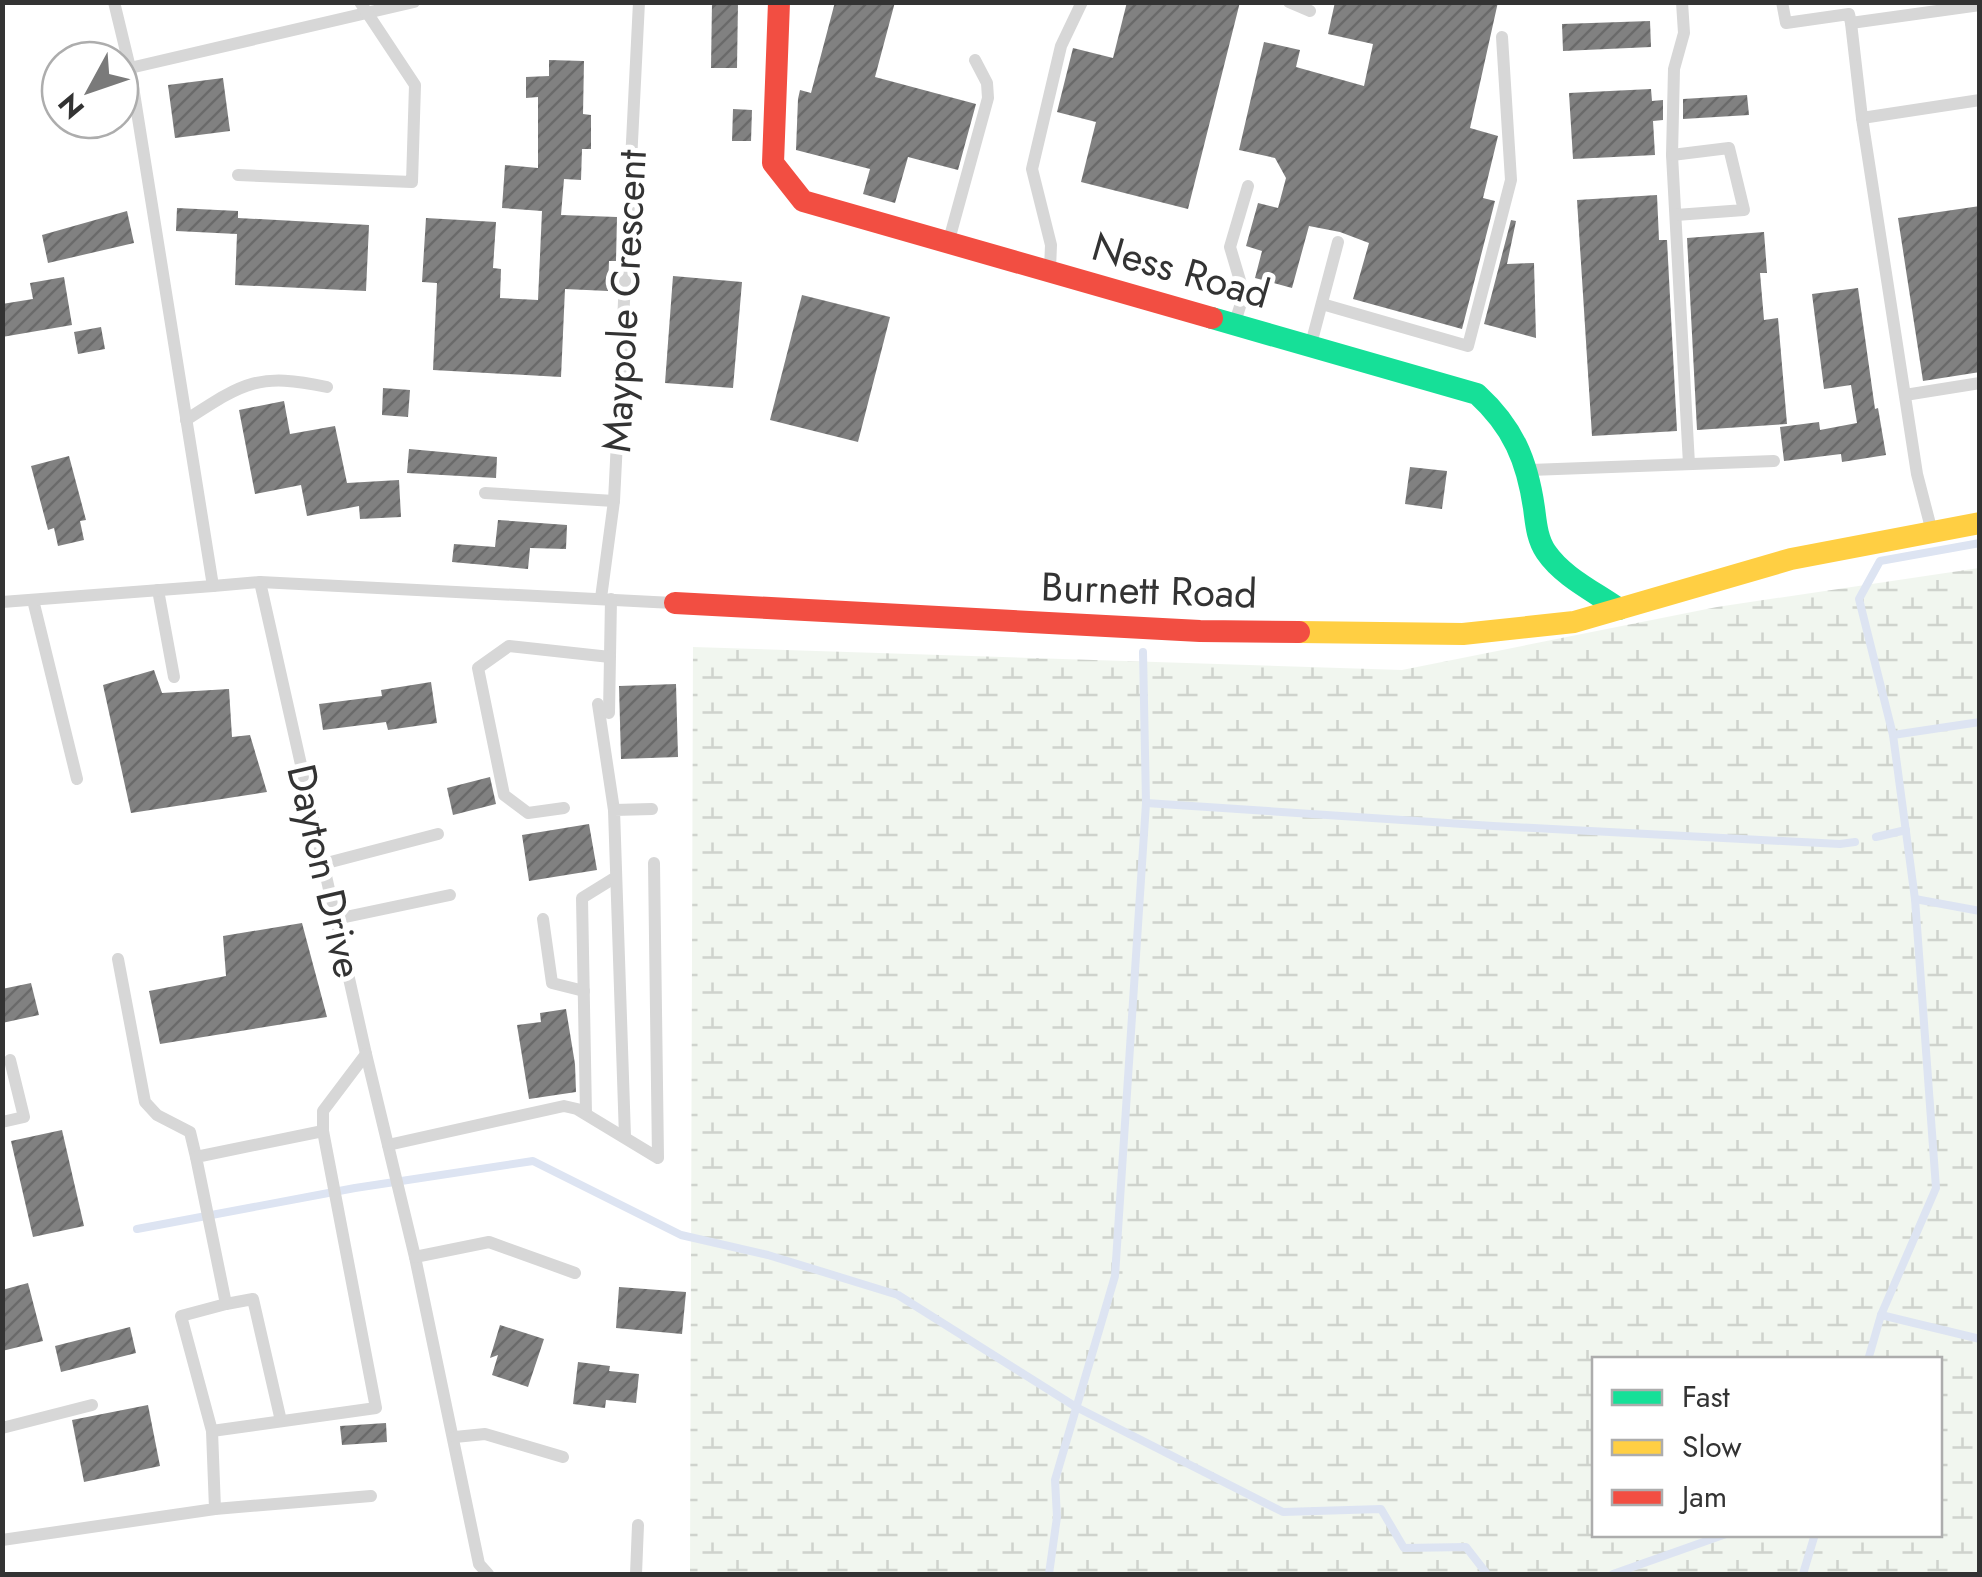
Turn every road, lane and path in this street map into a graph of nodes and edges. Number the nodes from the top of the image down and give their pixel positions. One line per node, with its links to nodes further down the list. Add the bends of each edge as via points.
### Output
1 (114, 2): 15 (lane)
2 (414, 2): 11 (lane)
3 (639, 2): 39 (lane, Maypole Crescent)
4 (780, 2): 26 (street, Ness Road, via 773,163 804,200)
5 (1082, 2): 27 (lane, via 1061,46 1032,169 1051,245)
6 (1289, 2): 12 (lane)
7 (1682, 2): 21 (lane)
8 (1782, 2): 13 (lane, via 1786,23)
9 (1961, 5): 10 (lane); 13 (lane)
10 (1980, 5)
11 (364, 7): 17 (lane); 22 (lane, via 416,84 412,182)
12 (1310, 11)
13 (1849, 13): 19 (lane)
14 (1502, 37): 28 (lane, via 1512,180 1468,346)
15 (123, 40)
16 (975, 60): 26 (lane, via 988,98)
17 (140, 65)
18 (1980, 100): 19 (lane)
19 (1862, 118): 33 (lane)
20 (140, 131): 34 (lane)
21 (1672, 155): 24 (lane); 24 (lane, via 1729,148 1744,210)
22 (238, 175)
23 (1248, 186): 29 (lane, via 1230,247 1244,294)
24 (1676, 215): 36 (lane)
25 (1338, 242): 28 (lane)
26 (949, 243): 27 (street, Ness Road)
27 (1050, 272): 29 (street, Ness Road)
28 (1322, 304): 30 (lane)
29 (1235, 325): 30 (street, Ness Road)
30 (1310, 346): 37 (street, Ness Road, via 1477,394 1502,415)
31 (1980, 384): 33 (lane)
32 (327, 387): 34 (lane, via 261,379)
33 (1905, 396): 41 (lane)
34 (186, 420): 43 (lane)
35 (1774, 461): 36 (lane)
36 (1689, 464): 37 (lane)
37 (1528, 470): 49 (street, Ness Road, via 1546,554)
38 (485, 493): 39 (lane)
39 (614, 500): 45 (lane, Maypole Crescent)
40 (1980, 523): 41 (street, Burnett Road)
41 (1932, 530): 49 (street, Burnett Road, via 1791,558)
42 (260, 582): 43 (lane); 45 (lane); 58 (lane, Dayton Drive)
43 (213, 586): 44 (lane)
44 (158, 590): 46 (lane); 51 (lane)
45 (606, 598): 48 (lane); 50 (lane, Maypole Crescent)
46 (34, 600): 47 (lane); 52 (lane)
47 (2, 602)
48 (675, 603): 49 (street, Burnett Road, via 1362,634 1470,634 1574,622)
49 (1619, 609)
50 (610, 657): 53 (lane, via 509,646 478,668 504,795 528,813); 55 (lane, Maypole Crescent, via 603,708)
51 (174, 677)
52 (77, 779)
53 (564, 808)
54 (652, 809): 55 (lane)
55 (614, 810): 59 (lane, Maypole Crescent)
56 (438, 834): 58 (lane)
57 (654, 863): 70 (lane, via 658,1158)
58 (323, 864): 62 (lane, Dayton Drive)
59 (616, 877): 64 (lane, via 582,898); 70 (lane, Maypole Crescent)
60 (450, 896): 62 (lane)
61 (543, 919): 64 (lane, via 552,983)
62 (336, 920): 65 (lane, Dayton Drive)
63 (118, 958): 72 (lane, via 145,1102 190,1132)
64 (584, 990): 67 (lane)
65 (366, 1054): 69 (lane, via 323,1111); 71 (lane, Dayton Drive)
66 (10, 1060): 68 (lane, via 24,1117)
67 (586, 1114): 70 (lane); 71 (lane, via 564,1106)
68 (2, 1122)
69 (324, 1132): 72 (lane); 77 (lane, via 376,1408)
70 (625, 1137)
71 (390, 1152): 73 (lane, Dayton Drive)
72 (196, 1157): 75 (lane)
73 (415, 1257): 74 (lane, via 489,1242); 80 (lane)
74 (576, 1273)
75 (226, 1304): 77 (lane, via 253,1299); 79 (lane, via 181,1316)
76 (92, 1406): 78 (lane)
77 (281, 1421): 79 (lane)
78 (2, 1428)
79 (212, 1431): 83 (lane)
80 (455, 1437): 81 (lane, via 485,1434); 86 (lane, via 479,1564)
81 (563, 1456)
82 (371, 1496): 83 (lane)
83 (216, 1509): 85 (lane)
84 (638, 1525): 87 (lane)
85 (2, 1540)
86 (488, 1574)
87 (636, 1574)

